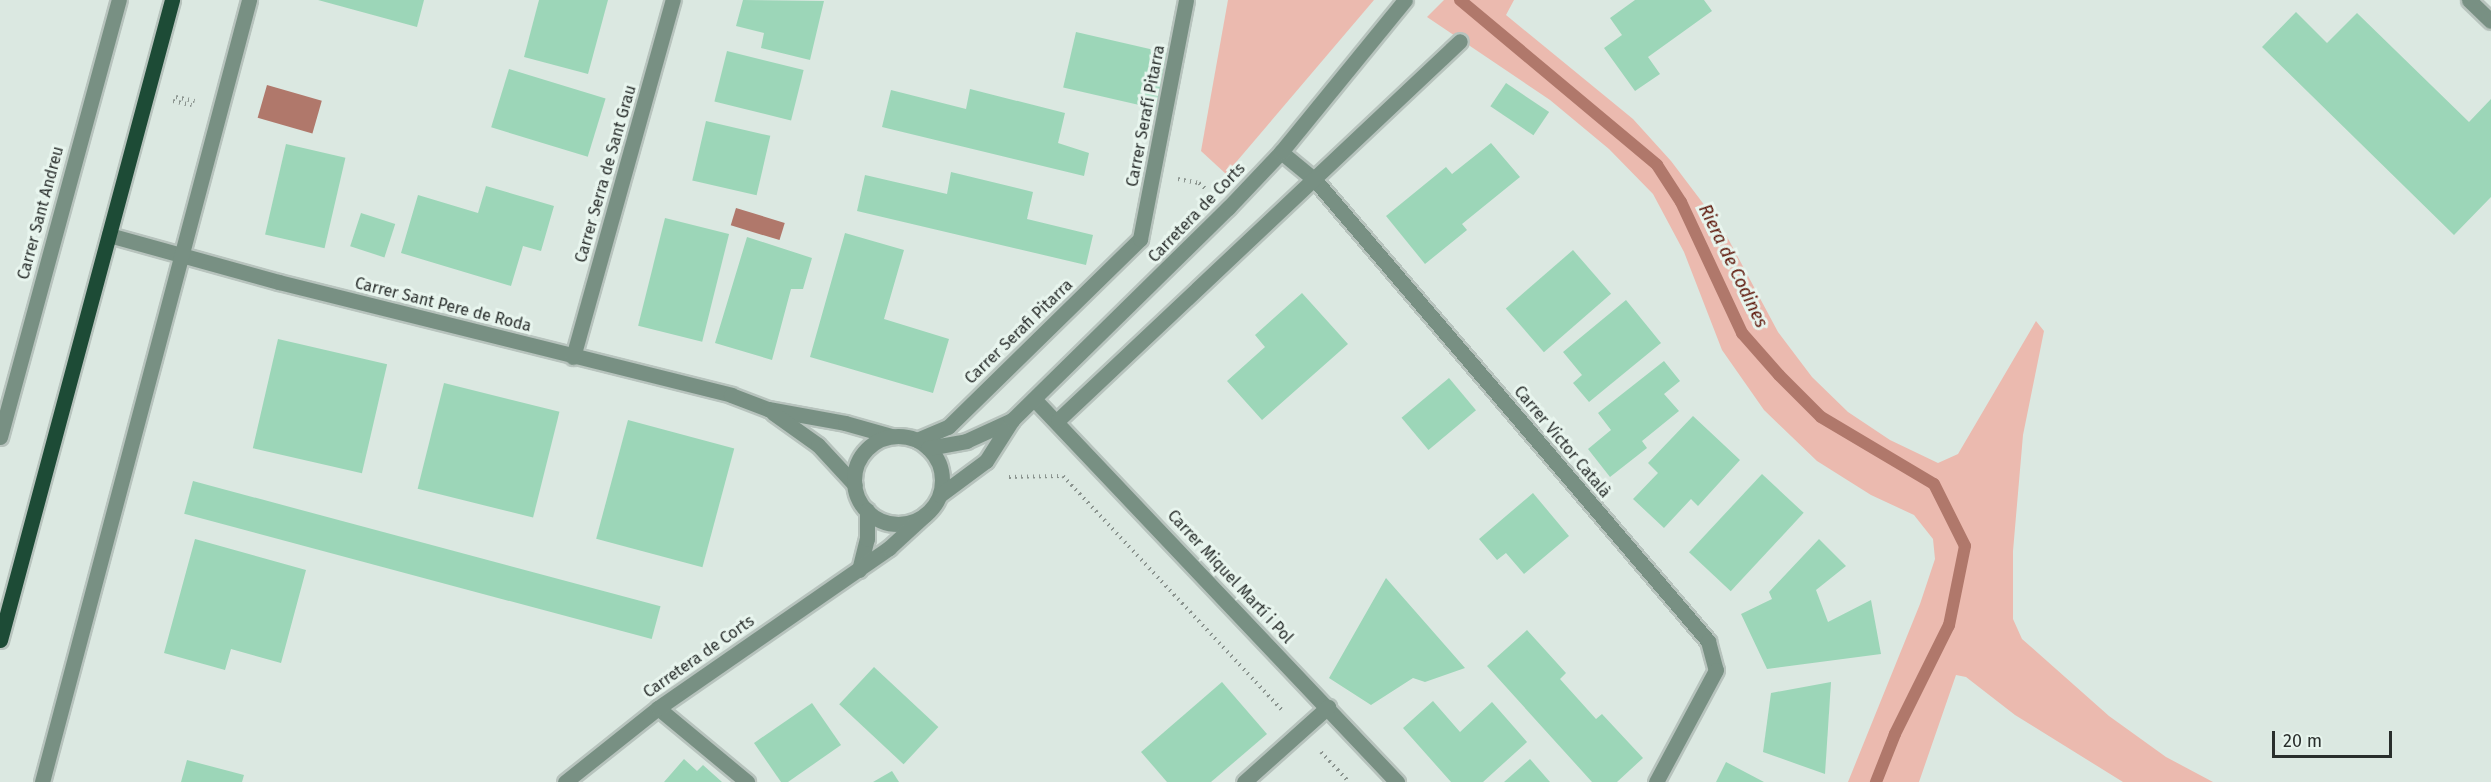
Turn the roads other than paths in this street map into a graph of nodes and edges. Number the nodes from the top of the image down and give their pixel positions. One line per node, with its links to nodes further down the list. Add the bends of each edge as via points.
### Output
1 (119, 0): 21 (street, Carrer Sant Andreu)
2 (172, 0): 12 (main road)
3 (249, 0): 14 (street)
4 (673, 0): 15 (street, Carrer Serra de Sant Grau)
5 (1186, 0): 13 (street, Carrer Serafí Pitarra)
6 (1405, 0): 10 (street, Carretera de Corts)
7 (2469, 0): 8 (street)
8 (2491, 21)
9 (1460, 41): 11 (street)
10 (1281, 152): 11 (street, Carrer Victor Català); 16 (street, Carretera de Corts, via 1191,247)
11 (1315, 180): 19 (street); 36 (street, Carrer Victor Català, via 1708,641 1716,670)
12 (109, 235): 14 (street, Carrer Sant Pere de Roda); 28 (main road)
13 (1140, 239): 22 (street, Carrer Serafi Pitarra, via 948,427)
14 (182, 254): 15 (street, Carrer Sant Pere de Roda); 31 (street)
15 (573, 357): 17 (street, Carrer Sant Pere de Roda, via 731,395)
16 (1034, 399): 18 (street, Carretera de Corts); 19 (street, Carrer Miquel Martí i Pol)
17 (768, 409): 20 (street, Carrer Sant Pere de Roda); 23 (street, Carrer Sant Pere de Roda, via 818,445)
18 (1012, 420): 22 (street, Carretera de Corts, via 966,441); 24 (street, Carretera de Corts, via 986,461)
19 (1058, 420): 29 (street, Carrer Miquel Martí i Pol)
20 (891, 436): 22 (street); 23 (street, via 863,453 856,468)
21 (0, 437)
22 (923, 444): 24 (street, via 940,465)
23 (855, 485): 25 (street)
24 (940, 495): 26 (street)
25 (867, 510): 26 (street, via 895,523); 27 (street, via 867,538)
26 (925, 515): 27 (street, Carretera de Corts)
27 (859, 570): 30 (street, Carretera de Corts)
28 (0, 640)
29 (1328, 707): 34 (street); 35 (street, Carrer Miquel Martí i Pol)
30 (658, 708): 32 (street, Carretera de Corts); 33 (street)
31 (42, 782)
32 (565, 782)
33 (747, 782)
34 (1244, 782)
35 (1397, 782)
36 (1656, 782)

